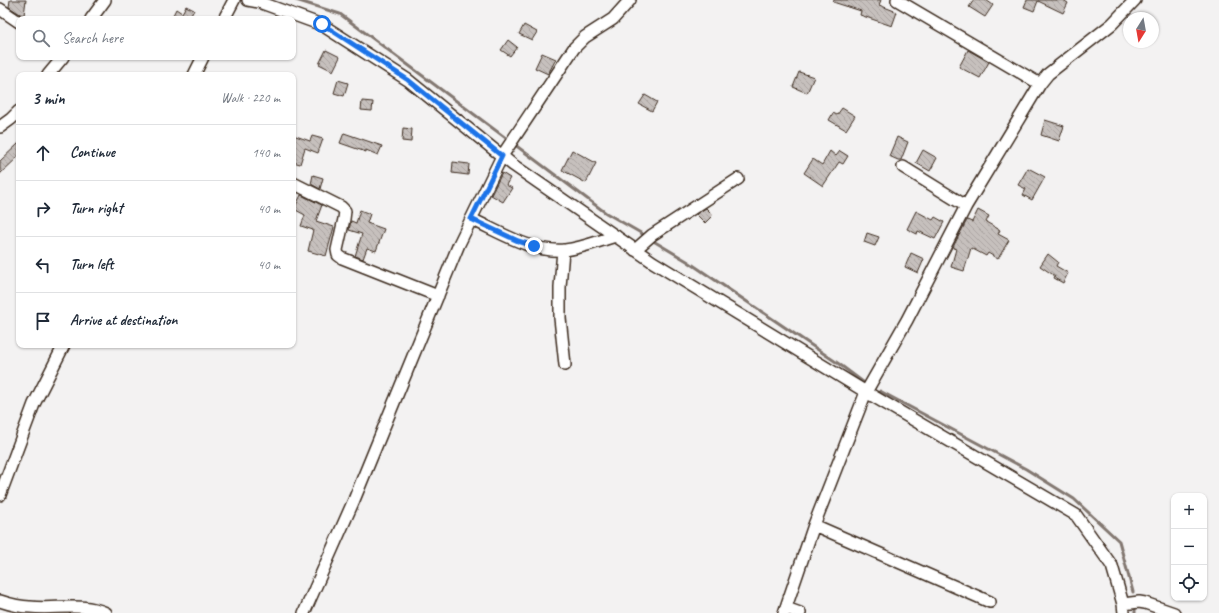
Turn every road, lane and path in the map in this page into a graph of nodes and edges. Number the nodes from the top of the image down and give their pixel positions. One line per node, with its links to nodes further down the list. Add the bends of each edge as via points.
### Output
1 (105, 0): 8 (street)
2 (234, 0): 9 (street)
3 (248, 0): 18 (street, via 322,24)
4 (630, 0): 18 (street, via 613,19 585,37 574,48)
5 (897, 0): 15 (street)
6 (1135, 0): 15 (street, via 1112,24 1048,74)
7 (0, 9): 10 (street)
8 (93, 16)
9 (226, 16)
10 (16, 20)
11 (60, 60): 13 (street)
12 (202, 60): 14 (street)
13 (50, 72)
14 (196, 72)
15 (1040, 84): 22 (street)
16 (16, 113): 17 (street)
17 (1, 126)
18 (507, 149): 23 (street); 24 (street)
19 (903, 167): 22 (street)
20 (738, 179): 25 (street, via 652,235)
21 (296, 184): 27 (street, via 341,206 345,211 338,255)
22 (966, 206): 30 (street, via 907,320)
23 (471, 219): 26 (street, via 518,241 547,249); 27 (street)
24 (616, 236): 25 (street); 26 (street)
25 (637, 248): 30 (street, via 659,266)
26 (563, 250): 29 (street, via 560,318)
27 (438, 296): 38 (street, via 354,500)
28 (62, 348): 31 (street, via 34,404)
29 (565, 365)
30 (866, 392): 32 (street); 35 (street, via 1076,515 1112,566)
31 (0, 495)
32 (814, 525): 34 (street); 36 (street)
33 (0, 600): 37 (street, via 30,608 84,607)
34 (990, 602)
35 (1124, 608): 40 (street, via 1145,603)
36 (785, 610): 39 (street)
37 (106, 613)
38 (304, 613)
39 (800, 613)
40 (1174, 613)

